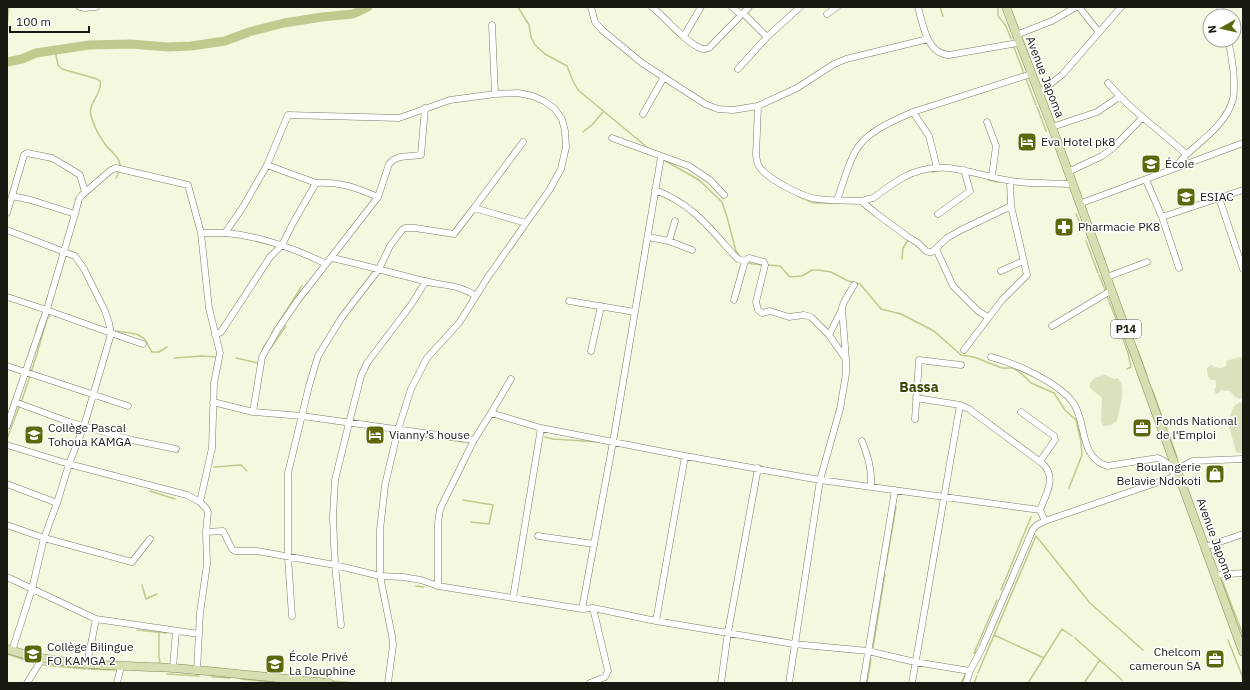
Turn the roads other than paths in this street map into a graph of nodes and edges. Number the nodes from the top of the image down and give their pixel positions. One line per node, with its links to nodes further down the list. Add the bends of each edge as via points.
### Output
1 (80, 7): 2 (street)
2 (96, 7)
3 (591, 7): 25 (street, via 595,22 602,30)
4 (652, 7): 18 (street)
5 (701, 7): 18 (street)
6 (732, 7): 14 (street)
7 (749, 7): 14 (street)
8 (800, 7): 19 (street)
9 (838, 7): 15 (street)
10 (918, 7): 20 (street)
11 (1006, 7): 21 (main road, Avenue Japoma / P14)
12 (1078, 7): 17 (street); 21 (street)
13 (1120, 7): 17 (street)
14 (742, 14): 18 (street, via 709,48 700,49); 19 (street)
15 (827, 14)
16 (492, 25): 28 (street)
17 (1098, 31): 27 (street, via 1063,74)
18 (684, 36)
19 (767, 37): 23 (street)
20 (928, 39): 21 (street, via 938,52 950,54); 30 (street, via 846,59 797,88)
21 (1017, 39): 24 (main road, Avenue Japoma / P14)
22 (1230, 48): 40 (street, via 1234,87 1226,114 1213,131)
23 (738, 69)
24 (1031, 74): 27 (main road, Avenue Japoma / P14); 32 (street)
25 (664, 78): 30 (street, via 705,104 718,109 733,110); 33 (street)
26 (1108, 83): 29 (street)
27 (1039, 93): 36 (main road, Avenue Japoma / P14)
28 (495, 94): 31 (street, via 450,100); 69 (street, via 518,93 544,101 554,108 562,119 566,132 561,169)
29 (1120, 97): 34 (street); 36 (street, via 1097,112)
30 (758, 106): 59 (street, via 756,155 761,169 776,181 811,198)
31 (425, 108): 42 (street, via 405,117 393,119 288,115); 57 (street, via 421,155 407,155 393,160 389,164)
32 (913, 112): 43 (street, via 929,136); 59 (street, via 886,125 865,140 855,151)
33 (643, 114)
34 (1142, 118): 40 (street); 46 (street, via 1102,156)
35 (987, 122): 47 (street, via 996,146)
36 (1052, 127): 46 (main road, Avenue Japoma / P14)
37 (612, 138): 41 (street)
38 (523, 142): 63 (street)
39 (1243, 143): 45 (street)
40 (1186, 154): 45 (street)
41 (661, 157): 52 (street); 55 (street, via 689,166 710,180)
42 (267, 165): 50 (street); 72 (street)
43 (937, 168): 44 (street); 60 (street, via 904,177 873,198)
44 (964, 170): 47 (street); 66 (street, via 970,191)
45 (1172, 170): 48 (street)
46 (1068, 172): 51 (main road, Avenue Japoma / P14)
47 (992, 176): 49 (street)
48 (1146, 180): 61 (street); 67 (street)
49 (1010, 181): 51 (street); 62 (street)
50 (316, 182): 57 (street, via 350,185); 75 (street)
51 (1072, 184): 61 (main road, Avenue Japoma / P14)
52 (655, 190): 73 (street); 80 (street, via 694,211 735,257)
53 (1243, 190): 58 (street)
54 (85, 192): 56 (street, via 80,175 52,158 27,153 24,155); 65 (street, via 79,199); 71 (street, via 116,168 188,185)
55 (724, 195)
56 (12, 196): 64 (street); 65 (street)
57 (378, 196): 79 (street)
58 (1219, 198): 67 (street); 86 (street)
59 (838, 200): 60 (street)
60 (862, 201): 76 (street, via 926,251 932,252)
61 (1079, 204): 88 (main road, Avenue Japoma / P14)
62 (1011, 206): 76 (street, via 947,238); 81 (street)
63 (474, 208): 69 (street); 84 (street, via 454,234 405,228 390,246)
64 (7, 213)
65 (74, 214): 78 (street)
66 (938, 214)
67 (1162, 217): 85 (street)
68 (675, 221): 74 (street)
69 (526, 223): 92 (street)
70 (7, 230): 78 (street)
71 (201, 233): 72 (street); 103 (street, via 209,308)
72 (225, 233): 75 (street)
73 (648, 237): 74 (street); 99 (street)
74 (669, 241): 77 (street)
75 (282, 245): 83 (street); 103 (street, via 270,257 221,332)
76 (936, 249): 100 (street, via 953,286 978,311)
77 (692, 250)
78 (65, 251): 98 (street); 102 (street, via 75,256 84,269 110,323)
79 (332, 258): 83 (street); 84 (street)
80 (745, 261): 94 (street); 104 (street, via 750,258 765,263 756,302 758,310 762,313 770,312 792,318 807,315)
81 (1023, 261): 87 (street); 100 (street, via 1027,276)
82 (1147, 262): 88 (street)
83 (326, 264): 120 (street, via 298,300 265,351)
84 (379, 268): 89 (street); 123 (street, via 321,350 316,360)
85 (1179, 268)
86 (1243, 269)
87 (1001, 271)
88 (1107, 277): 91 (main road, Avenue Japoma / P14)
89 (426, 281): 92 (street, via 459,287); 125 (street, via 367,363 361,376)
90 (854, 285): 96 (street)
91 (1112, 290): 101 (street); 140 (main road, Avenue Japoma / P14)
92 (476, 296): 129 (street, via 459,323 426,358 411,389)
93 (7, 297): 98 (street)
94 (734, 300)
95 (569, 301): 97 (street)
96 (844, 302): 104 (street); 109 (street, via 841,314)
97 (601, 306): 99 (street); 107 (street)
98 (47, 309): 102 (street); 112 (street)
99 (635, 312): 132 (street)
100 (988, 317): 106 (street)
101 (1052, 326)
102 (111, 334): 105 (street); 114 (street)
103 (215, 335): 117 (street, via 220,354)
104 (829, 335): 109 (street)
105 (143, 344)
106 (964, 350)
107 (591, 351)
108 (991, 357): 140 (street, via 1009,362 1042,378 1066,395 1078,412 1088,450 1102,464 1107,466 1158,458 1165,460)
109 (846, 360): 141 (street, via 840,409)
110 (961, 365): 115 (street, via 919,360)
111 (7, 366): 112 (street)
112 (26, 372): 114 (street); 116 (street)
113 (511, 379): 122 (street)
114 (94, 394): 119 (street); 127 (street)
115 (916, 398): 118 (street); 124 (street)
116 (15, 402): 126 (street); 127 (street)
117 (213, 402): 120 (street); 146 (street, via 212,448)
118 (960, 405): 137 (street); 145 (street)
119 (128, 406)
120 (253, 412): 123 (street)
121 (1021, 412): 137 (street, via 1054,436 1055,440)
122 (491, 413): 128 (street); 130 (street)
123 (302, 416): 125 (street); 158 (street, via 288,472)
124 (915, 419)
125 (349, 423): 129 (street); 159 (street, via 334,485)
126 (7, 426)
127 (84, 426): 134 (street); 138 (street)
128 (541, 428): 132 (street); 166 (street)
129 (398, 430): 130 (street); 162 (street, via 385,485 380,530)
130 (474, 440): 164 (street, via 438,517)
131 (862, 441): 143 (street, via 870,462)
132 (613, 442): 135 (street); 156 (street)
133 (7, 445): 138 (street)
134 (176, 449)
135 (685, 456): 139 (street); 171 (street)
136 (1243, 459): 140 (street, via 1193,461)
137 (1040, 461): 148 (street, via 1048,468 1051,478)
138 (69, 464): 146 (street, via 187,495); 147 (street)
139 (758, 468): 141 (street); 174 (street)
140 (1177, 474): 149 (street); 157 (main road, Avenue Japoma / P14)
141 (820, 480): 143 (street); 176 (street)
142 (7, 484): 147 (street)
143 (871, 486): 144 (street)
144 (895, 490): 145 (street); 178 (street)
145 (945, 497): 148 (street); 181 (street)
146 (200, 502): 151 (street, via 208,510)
147 (57, 503): 154 (street)
148 (1040, 510): 149 (street)
149 (1045, 521): 186 (street, via 1037,525 1029,535)
150 (7, 525): 154 (street)
151 (206, 532): 158 (street, via 223,532 235,551 257,551); 175 (street, via 207,564)
152 (1243, 534): 157 (street)
153 (538, 536): 156 (street)
154 (44, 538): 155 (street, via 132,562); 165 (street)
155 (150, 539)
156 (594, 544): 168 (street)
157 (1205, 547): 161 (main road, Avenue Japoma / P14)
158 (288, 557): 159 (street); 169 (street)
159 (335, 565): 162 (street); 172 (street)
160 (1243, 573): 161 (street)
161 (1215, 575): 179 (main road, Avenue Japoma / P14)
162 (380, 576): 164 (street, via 415,579); 190 (street, via 393,645)
163 (7, 577): 165 (street)
164 (438, 586): 166 (street)
165 (32, 589): 170 (street); 177 (street)
166 (513, 598): 168 (street)
167 (593, 608): 168 (street); 171 (street); 191 (street, via 608,671 605,677)
168 (582, 609)
169 (292, 616)
170 (96, 619): 173 (street); 182 (street)
171 (656, 621): 174 (street)
172 (341, 625)
173 (176, 631): 175 (street); 184 (street)
174 (728, 632): 176 (street); 192 (street)
175 (199, 634): 185 (street)
176 (794, 644): 178 (street); 193 (street)
177 (10, 650): 180 (main road)
178 (868, 651): 181 (street); 194 (street)
179 (1243, 652)
180 (42, 659): 182 (main road); 187 (street)
181 (915, 662): 186 (street); 195 (street)
182 (87, 664): 183 (main road)
183 (121, 666): 184 (main road); 188 (street)
184 (173, 668): 185 (main road)
185 (197, 671): 189 (main road)
186 (970, 671): 196 (street)
187 (27, 683)
188 (117, 683)
189 (329, 683)
190 (388, 683)
191 (590, 683)
192 (721, 683)
193 (789, 683)
194 (863, 683)
195 (912, 683)
196 (966, 683)

